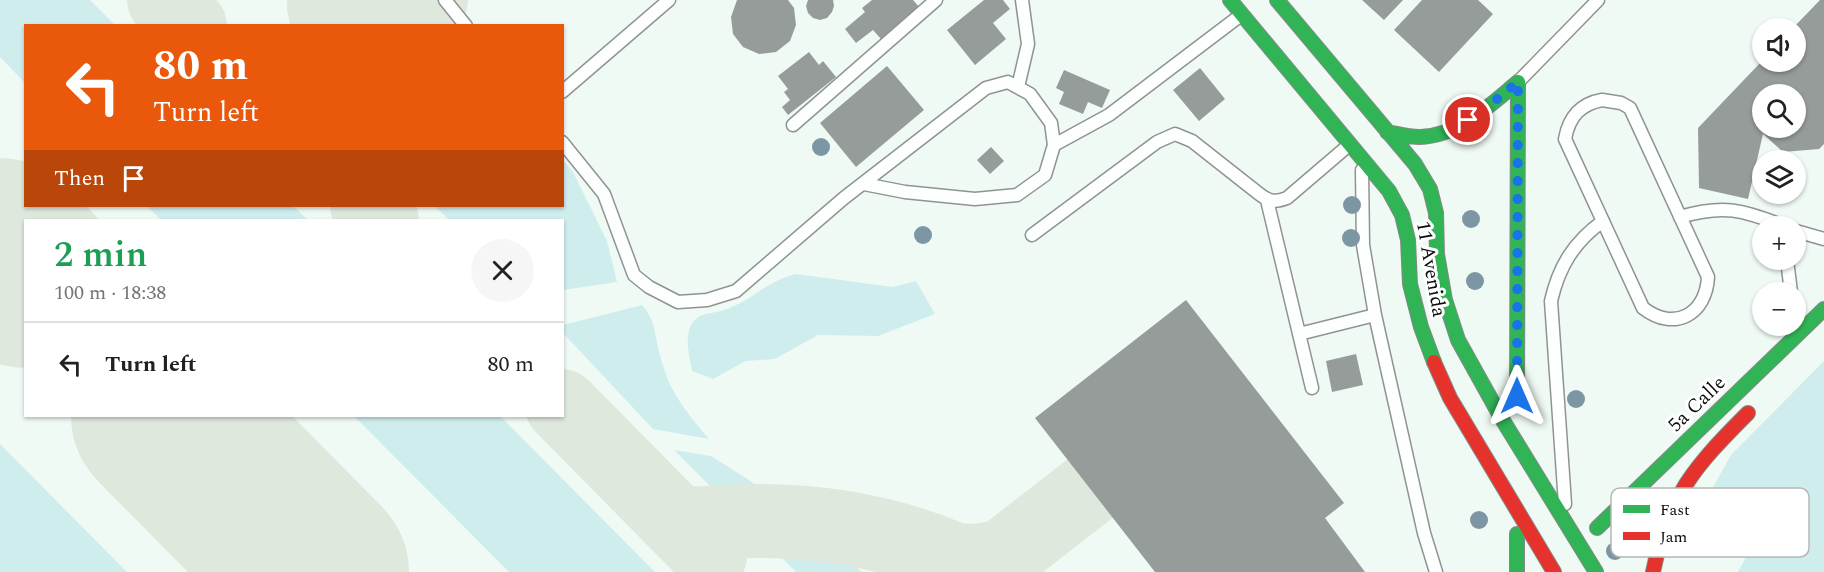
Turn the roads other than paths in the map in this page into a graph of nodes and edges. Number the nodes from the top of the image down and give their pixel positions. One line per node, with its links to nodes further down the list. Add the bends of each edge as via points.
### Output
1 (446, 0): 9 (lane)
2 (669, 0): 12 (lane)
3 (936, 0): 13 (lane)
4 (1022, 0): 11 (lane, via 1028,44)
5 (1230, 0): 8 (main road, 11 Avenida)
6 (1276, 0): 14 (main road, 11 Avenida)
7 (1598, 0): 10 (lane)
8 (1242, 14): 16 (main road, 11 Avenida); 17 (lane, via 1109,115)
9 (464, 24)
10 (1518, 82): 14 (main road, via 1454,128 1422,137); 33 (main road)
11 (1018, 87): 17 (lane, via 1030,94 1051,123); 19 (lane, via 1008,82 986,88)
12 (564, 90)
13 (793, 124)
14 (1387, 132): 38 (main road, 11 Avenida, via 1430,189 1445,300 1458,340)
15 (564, 144): 19 (lane, via 604,194 634,275 678,302 707,300 736,291)
16 (1350, 144): 18 (main road, 11 Avenida); 20 (lane, via 1287,198)
17 (1054, 145): 19 (lane, via 1045,175 1017,195 975,199)
18 (1362, 157): 28 (lane, via 1363,245); 44 (main road, 11 Avenida, via 1402,214 1408,240 1410,284 1421,327 1446,389)
19 (864, 184)
20 (1267, 200): 25 (lane, via 1192,141 1175,134 1157,142); 29 (lane)
21 (1758, 216): 22 (lane, via 1722,209)
22 (1680, 217): 23 (lane, via 1708,277 1708,288 1698,308 1670,320 1643,308); 23 (lane, via 1630,108 1602,100 1576,112 1565,139)
23 (1603, 221): 38 (lane, via 1567,256 1551,300)
24 (1806, 234): 26 (lane)
25 (1032, 235)
26 (1824, 239)
27 (1824, 309): 31 (main road, 5a Calle)
28 (1375, 315): 29 (lane); 42 (lane)
29 (1299, 334): 32 (lane)
30 (1781, 336): 31 (lane)
31 (1770, 361): 35 (main road, 5a Calle)
32 (1312, 388)
33 (1517, 396)
34 (1758, 402): 36 (main road, via 1693,470)
35 (1638, 488)
36 (1681, 488)
37 (1611, 514): 39 (main road, 5a Calle)
38 (1566, 523): 45 (main road, 11 Avenida)
39 (1597, 528)
40 (1517, 534): 43 (main road)
41 (1655, 557): 46 (main road)
42 (1436, 572)
43 (1517, 572)
44 (1554, 572)
45 (1596, 572)
46 (1653, 572)

